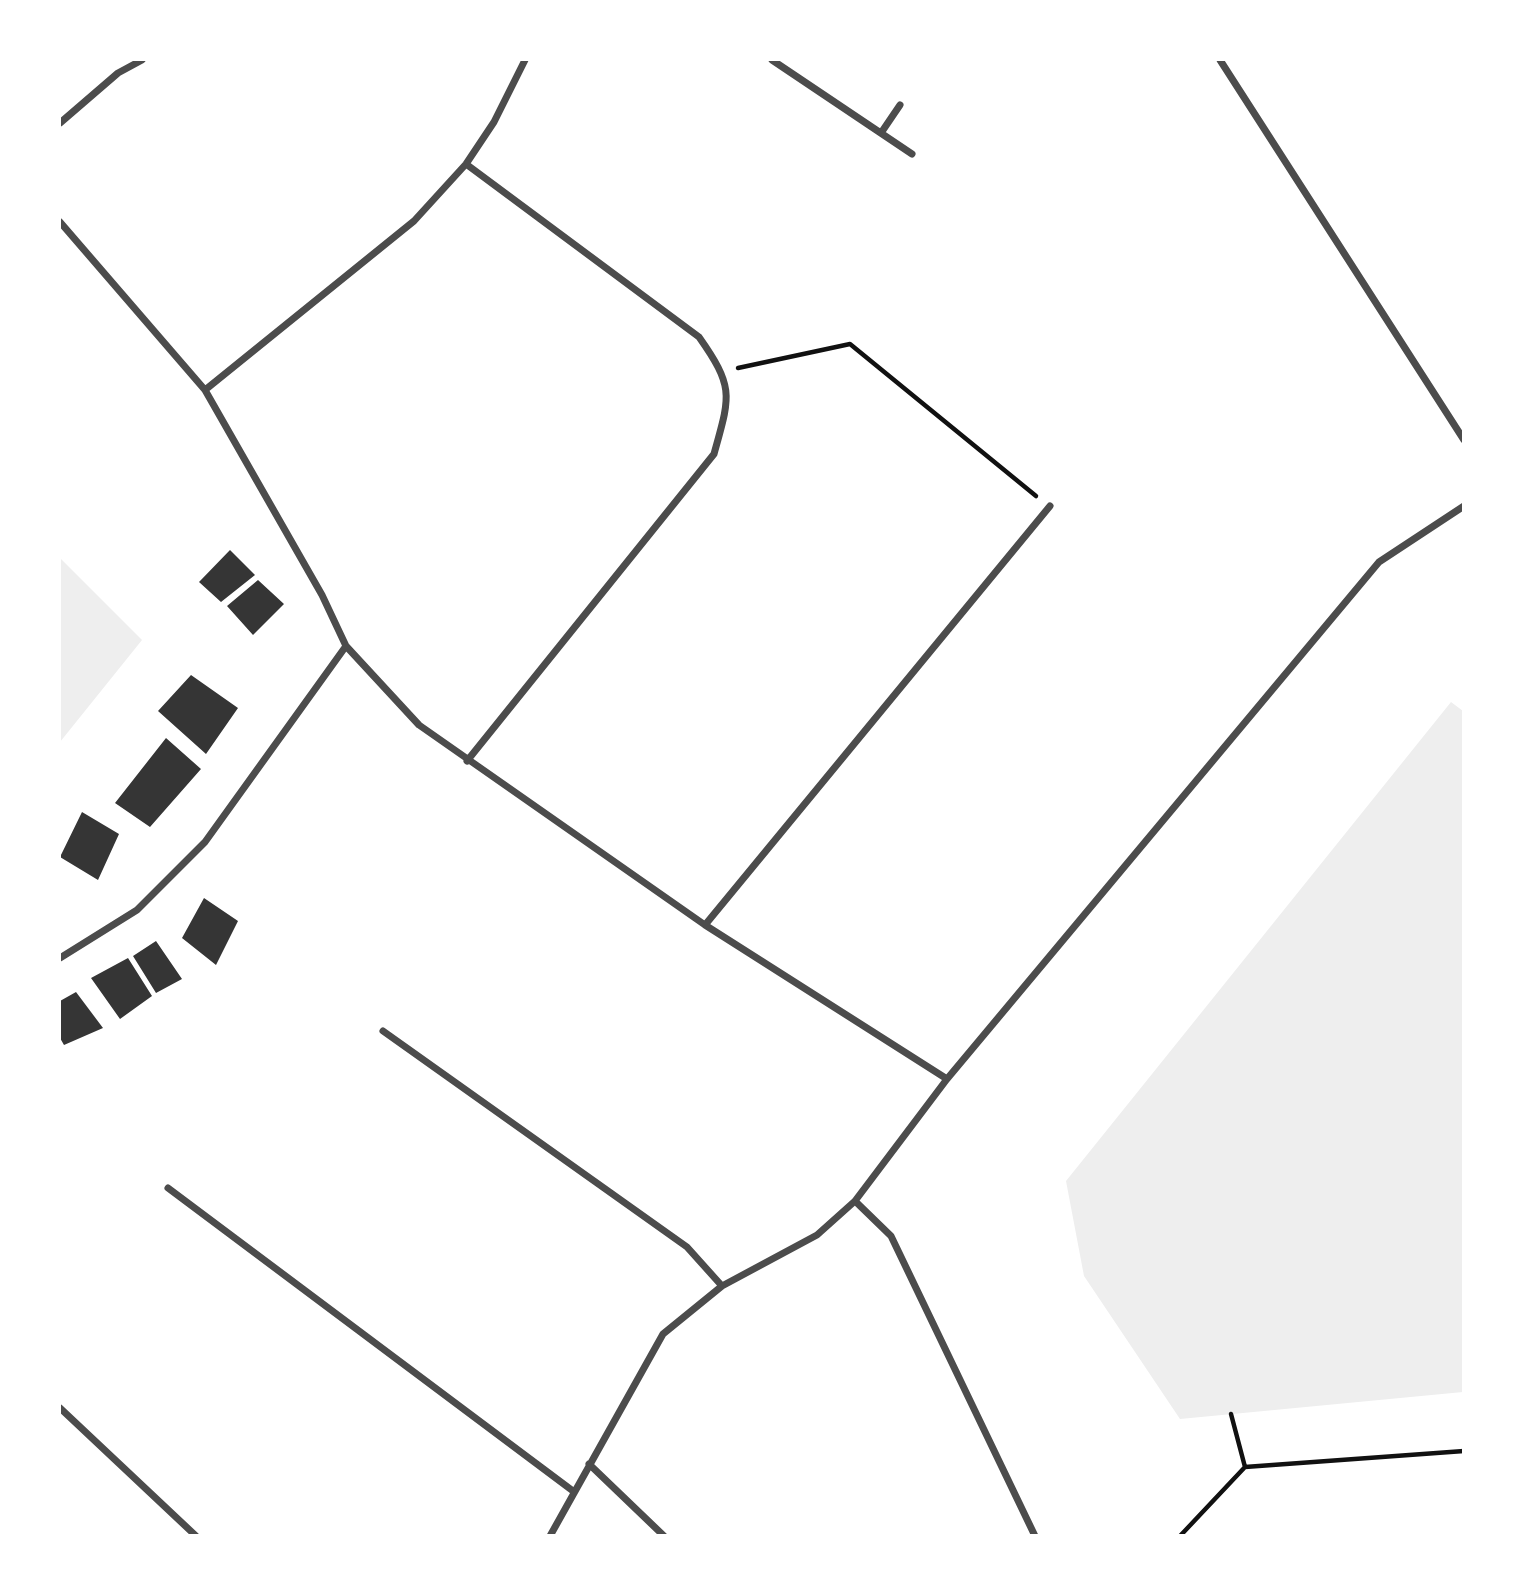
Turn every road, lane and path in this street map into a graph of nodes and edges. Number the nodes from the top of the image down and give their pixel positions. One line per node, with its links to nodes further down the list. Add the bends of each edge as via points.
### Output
1 (142, 60): 6 (street, via 118,73)
2 (526, 60): 9 (street)
3 (772, 60): 7 (street)
4 (1220, 60): 13 (street)
5 (901, 104): 7 (street)
6 (60, 123)
7 (881, 133): 8 (street)
8 (912, 154)
9 (466, 164): 11 (street, via 699,337); 12 (street, via 414,221)
10 (60, 222): 12 (street)
11 (723, 371): 14 (path, via 850,344); 17 (street, via 728,405 714,454)
12 (205, 390): 16 (street, via 322,595)
13 (1464, 440)
14 (1050, 506): 18 (street)
15 (1464, 506): 21 (street, via 1379,562)
16 (346, 646): 17 (street, via 419,725); 19 (street, via 205,842 137,910)
17 (467, 761): 18 (street)
18 (705, 925): 21 (street)
19 (60, 958)
20 (383, 1031): 24 (street, via 687,1247)
21 (947, 1079): 23 (street)
22 (168, 1188): 30 (street)
23 (855, 1201): 24 (street, via 817,1235); 34 (street, via 891,1236)
24 (722, 1286): 28 (street, via 663,1334)
25 (60, 1408): 31 (street)
26 (1231, 1414): 29 (path)
27 (1464, 1451): 29 (path)
28 (589, 1464): 30 (street); 33 (street)
29 (1245, 1466): 35 (path)
30 (573, 1491): 32 (street)
31 (195, 1535)
32 (550, 1535)
33 (664, 1535)
34 (1035, 1535)
35 (1180, 1535)

